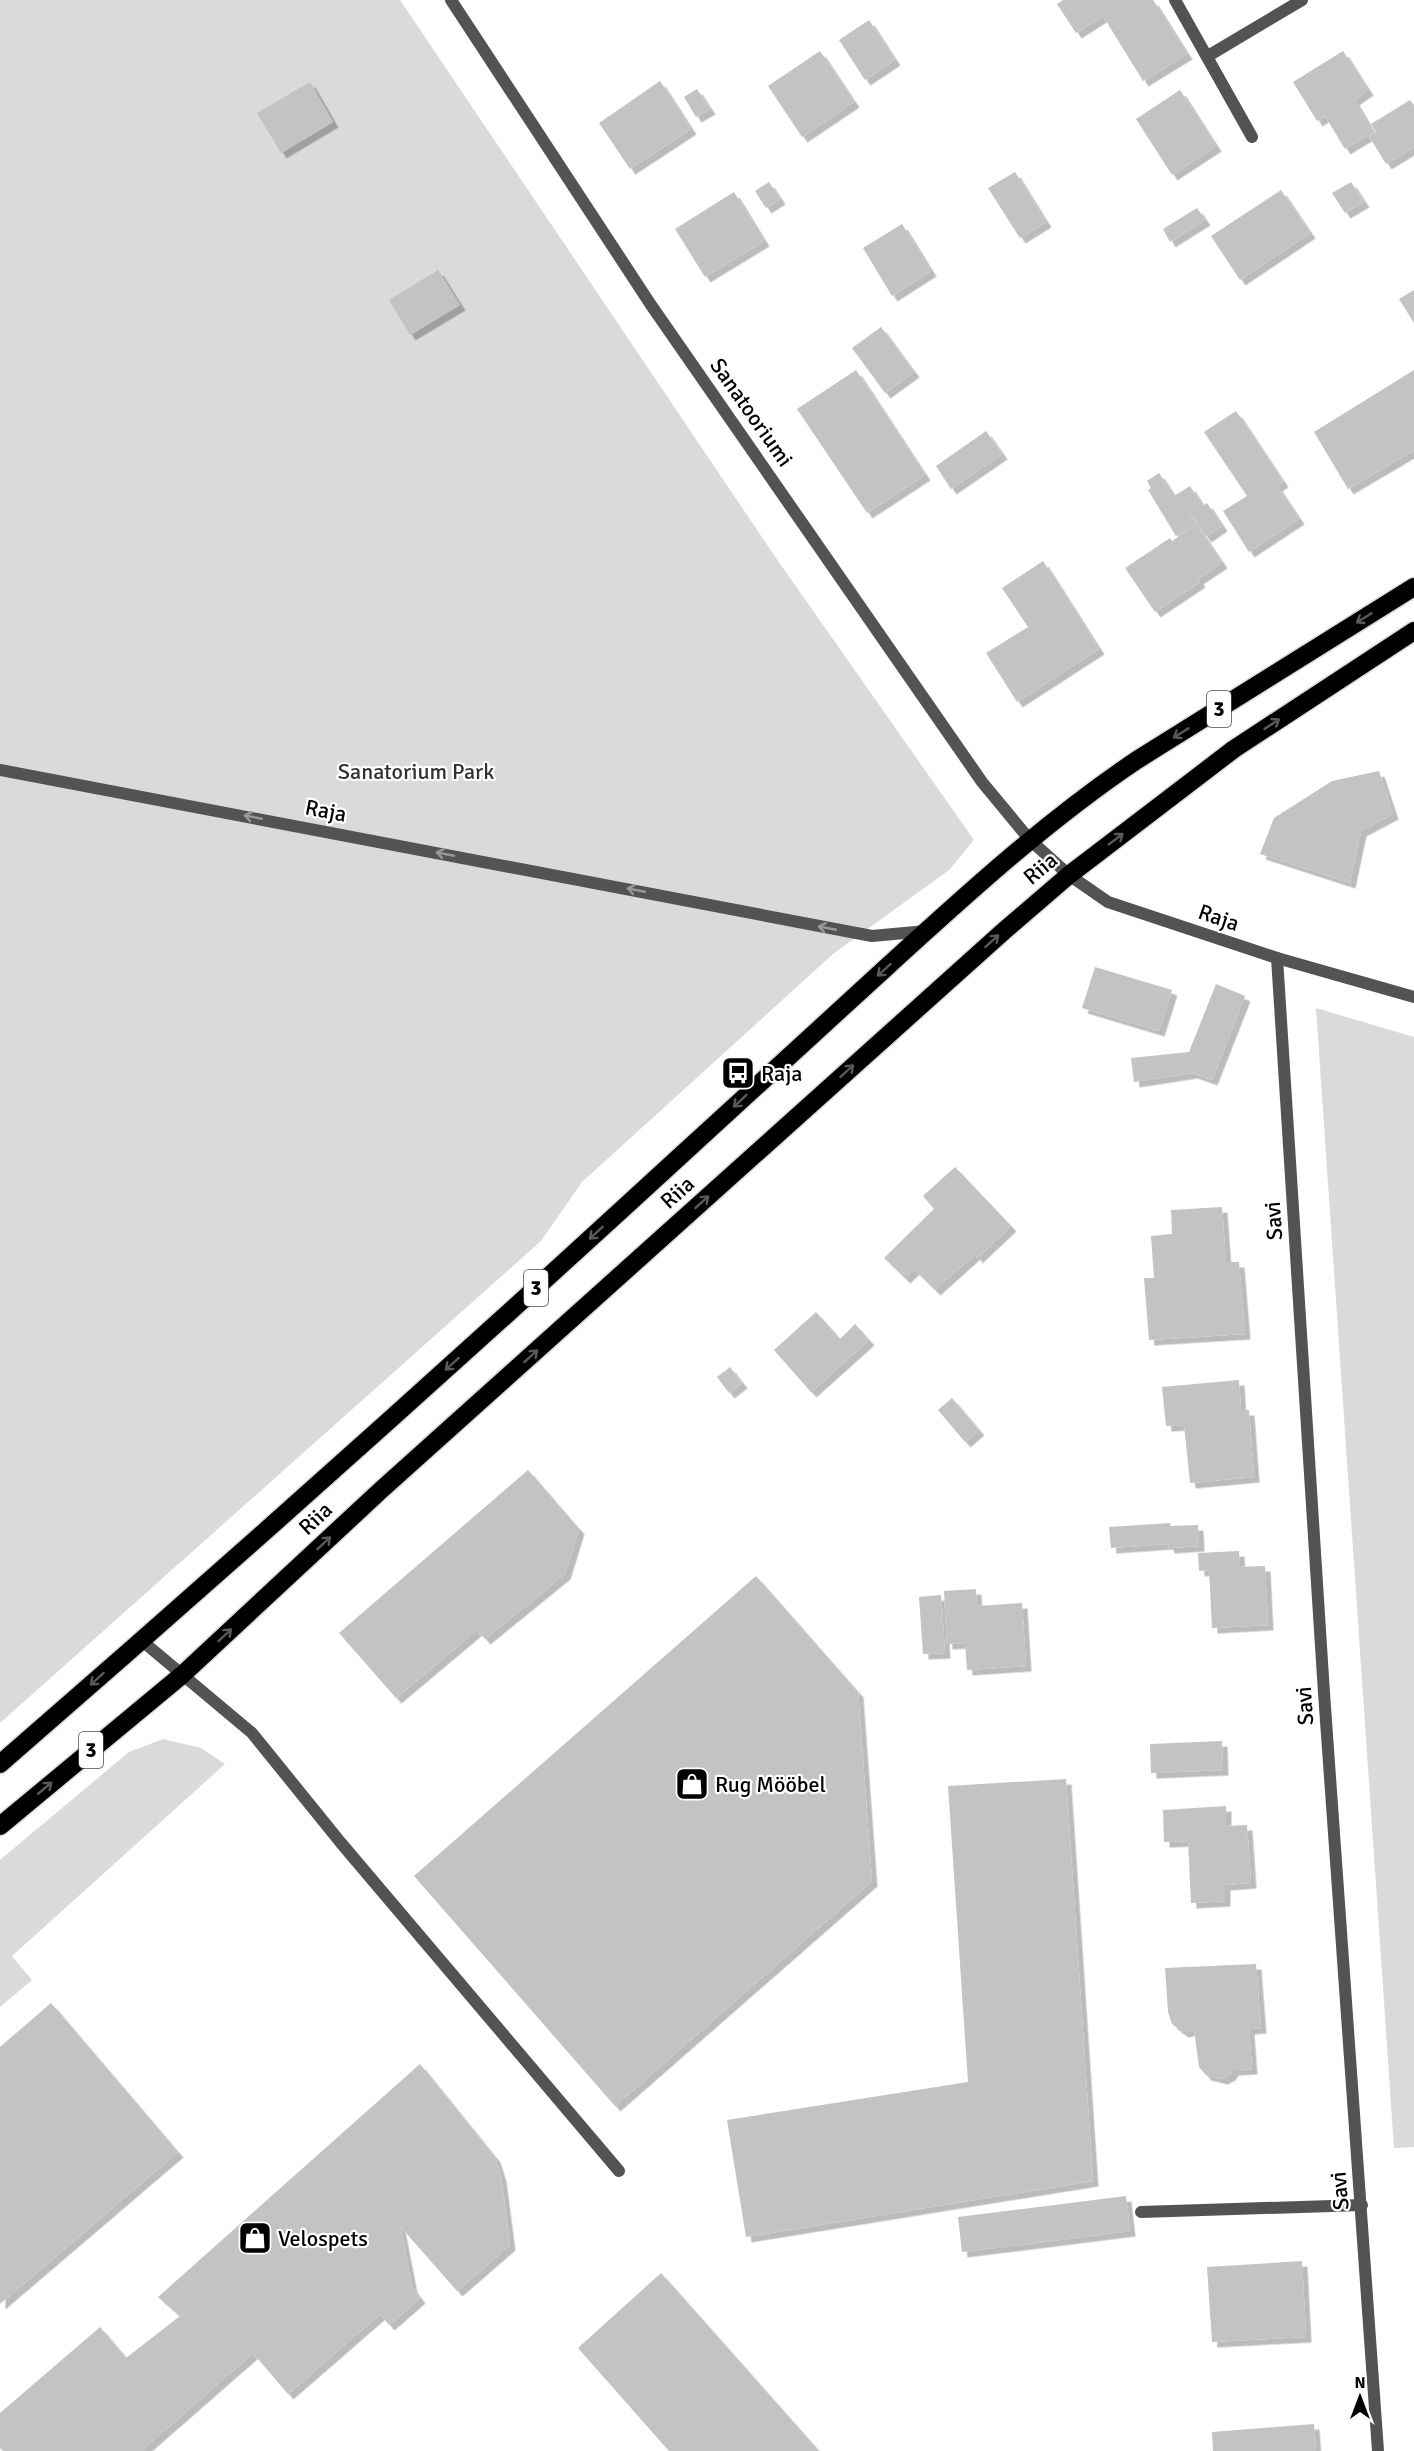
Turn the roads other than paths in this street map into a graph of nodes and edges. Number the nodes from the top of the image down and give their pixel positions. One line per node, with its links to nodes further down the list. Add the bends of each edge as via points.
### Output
1 (451, 0): 9 (street, Sanatooriumi, via 651,305 982,782)
2 (1175, 0): 4 (street)
3 (1302, 0): 4 (street)
4 (1208, 56): 5 (street)
5 (1252, 136)
6 (1414, 587): 9 (highway, Riia / 3, one-way to 9, via 1137,760)
7 (1414, 631): 10 (highway, Riia / 3, one-way to 7, via 1234,749)
8 (0, 770): 11 (street, Raja, one-way to 8, via 872,936)
9 (1030, 840): 10 (street, Raja); 11 (highway, Riia / 3)
10 (1069, 874): 12 (street, Raja, via 1108,902); 15 (highway, Riia / 3, one-way to 10, via 381,1491)
11 (927, 930): 14 (highway, Riia / 3, one-way to 14, via 544,1281)
12 (1277, 958): 13 (street, Raja); 19 (street, Savi, via 1324,1693)
13 (1414, 997)
14 (141, 1640): 15 (street); 16 (highway, Riia / 3, one-way to 16)
15 (182, 1675): 17 (highway, Riia / 3, one-way to 15); 18 (street, via 252,1732)
16 (0, 1764)
17 (0, 1826)
18 (619, 2171)
19 (1362, 2205): 20 (street); 21 (street, Savi)
20 (1141, 2212)
21 (1378, 2451)

